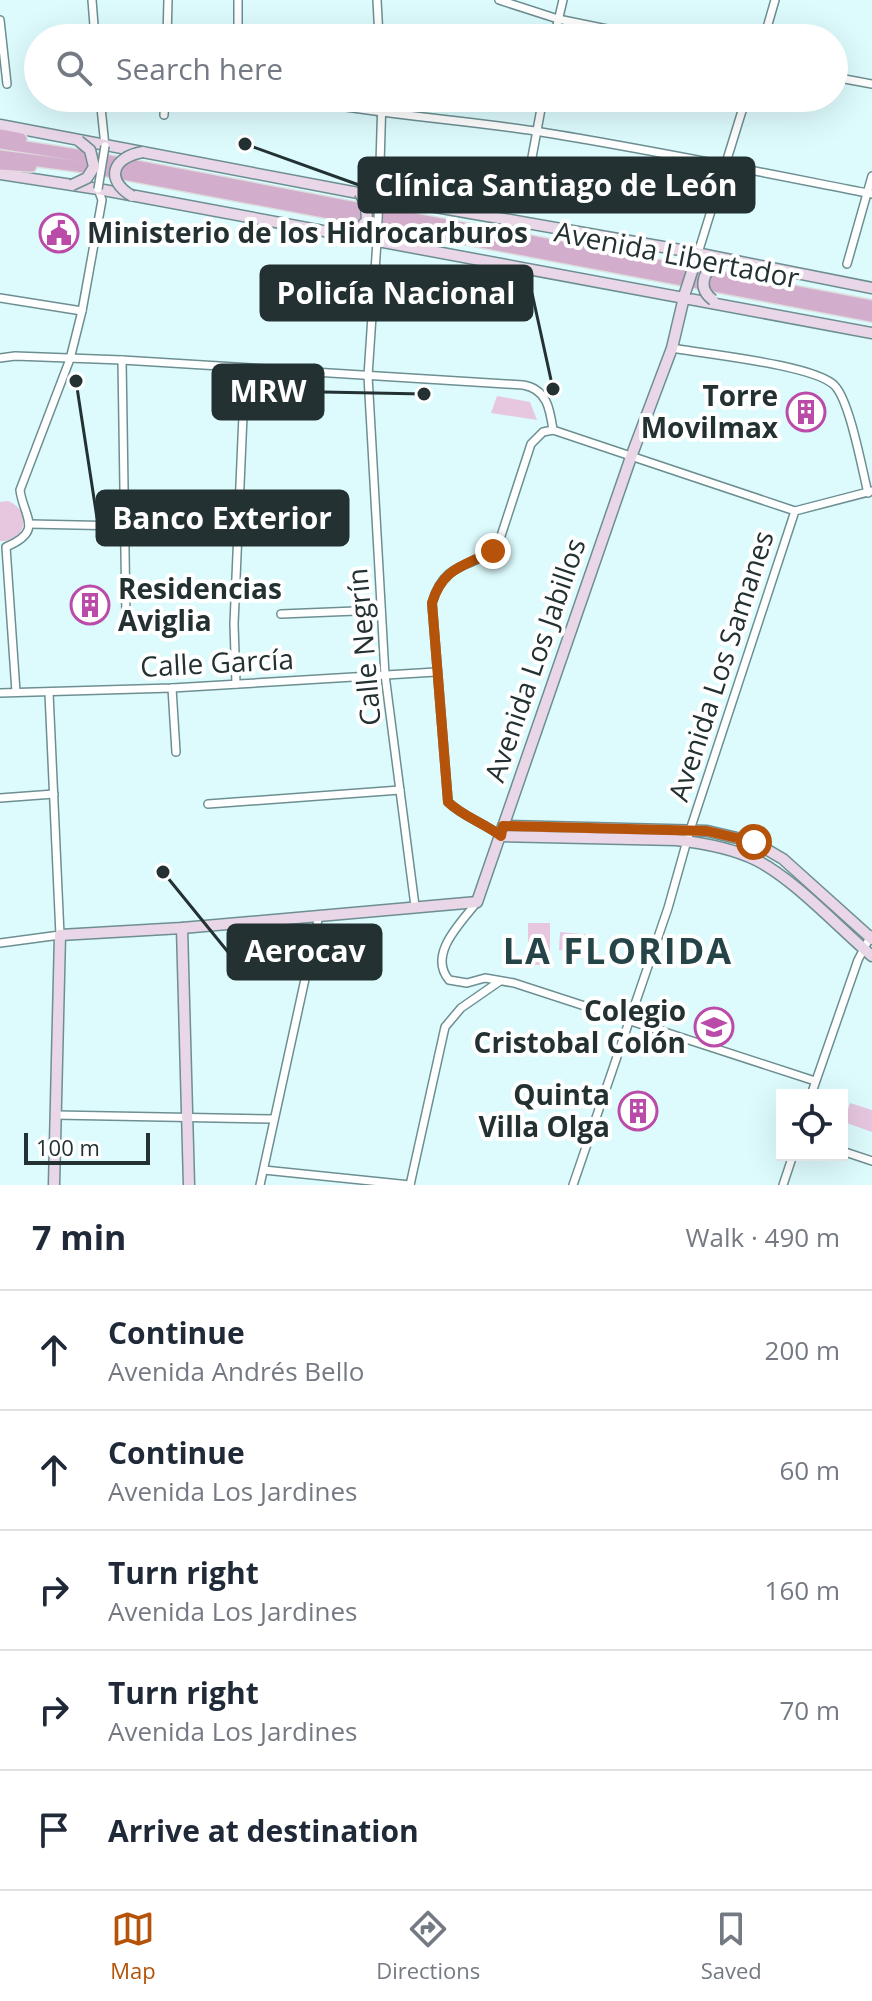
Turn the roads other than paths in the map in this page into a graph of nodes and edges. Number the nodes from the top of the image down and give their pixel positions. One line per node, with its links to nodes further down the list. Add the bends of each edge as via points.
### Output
1 (92, 0): 10 (street)
2 (168, 0): 11 (street)
3 (238, 0): 12 (street)
4 (377, 0): 13 (street)
5 (499, 0): 8 (street)
6 (563, 0): 8 (street)
7 (775, 0): 16 (street)
8 (558, 19): 14 (street); 15 (street)
9 (0, 20): 18 (street)
10 (94, 24)
11 (167, 24)
12 (238, 24)
13 (378, 24)
14 (557, 24)
15 (582, 24)
16 (768, 24)
17 (848, 80): 19 (street)
18 (7, 84)
19 (872, 84)
20 (101, 112): 32 (street)
21 (164, 112): 26 (street)
22 (383, 112): 47 (street)
23 (390, 112): 28 (street)
24 (540, 112): 28 (street)
25 (742, 112): 38 (street)
26 (164, 115)
27 (0, 125): 30 (street, Avenida Libertador)
28 (536, 132): 38 (street); 45 (street)
29 (0, 135): 35 (main road)
30 (79, 141): 32 (street, Avenida Libertador); 41 (street, bridge, via 90,150 94,167 87,178)
31 (0, 143): 35 (main road, Avenida Libertador)
32 (105, 146): 33 (street, Avenida Libertador); 42 (street, bridge)
33 (143, 152): 43 (street, Avenida Libertador); 46 (street, bridge, via 126,156 115,169 115,180)
34 (0, 156): 37 (main road, Avenida Libertador)
35 (83, 156): 57 (main road, Avenida Libertador)
36 (0, 164): 37 (main road)
37 (67, 165): 59 (main road, Avenida Libertador)
38 (725, 165): 44 (street); 50 (street)
39 (0, 174): 41 (street, Avenida Libertador)
40 (872, 176): 44 (street)
41 (72, 185): 42 (street, Avenida Libertador)
42 (98, 189): 46 (street, Avenida Libertador); 58 (street, via 102,200)
43 (360, 193): 47 (street, Avenida Libertador); 48 (street, bridge, via 367,220 357,232)
44 (870, 194): 52 (street)
45 (525, 195)
46 (132, 196): 48 (street, Avenida Libertador)
47 (379, 197): 49 (street, Calle Negrín, bridge); 50 (street, Avenida Libertador)
48 (344, 235): 49 (street, Avenida Libertador)
49 (377, 241): 54 (street, Avenida Libertador); 66 (street, Calle Negrín)
50 (697, 256): 51 (street, Avenida Libertador); 54 (street, Avenida Los Jabillos, bridge)
51 (729, 261): 53 (street, Avenida Libertador); 56 (street, bridge, via 716,264 703,281 704,292)
52 (847, 264)
53 (872, 288)
54 (684, 296): 56 (street, Avenida Libertador); 61 (street, Avenida Los Jabillos)
55 (0, 298): 58 (street)
56 (718, 303): 60 (street, Avenida Libertador)
57 (872, 306)
58 (82, 311): 63 (street)
59 (872, 316)
60 (872, 333)
61 (672, 348): 68 (street, Avenida Los Jabillos); 69 (street, via 811,372 829,380 842,397)
62 (0, 358): 63 (street)
63 (70, 359): 64 (street); 71 (street, via 20,490)
64 (122, 360): 65 (street); 72 (street)
65 (245, 369): 66 (street); 80 (street)
66 (368, 376): 67 (street, via 530,386 543,394); 75 (street, Calle Negrín)
67 (553, 430): 68 (street); 78 (street, via 531,444 493,551 457,567 436,591)
68 (631, 457): 70 (street); 90 (street, Avenida Los Jabillos)
69 (870, 492): 70 (street, Avenida Los Samanes)
70 (795, 511): 91 (street, Avenida Los Samanes)
71 (29, 524): 72 (street); 73 (street, via 21,538)
72 (124, 526): 77 (street)
73 (3, 547): 74 (street)
74 (4, 579): 82 (street)
75 (381, 610): 76 (street); 79 (street, Calle Negrín)
76 (281, 614)
77 (126, 616)
78 (436, 672): 79 (street, Calle García); 90 (street, via 448,802)
79 (385, 675): 80 (street, Calle García); 86 (street, Calle Negrín)
80 (236, 684): 81 (street, Calle García)
81 (172, 688): 84 (street, Calle García); 85 (street)
82 (16, 692): 83 (street, Calle García); 84 (street, Calle García)
83 (0, 693)
84 (49, 693): 87 (street)
85 (176, 752)
86 (400, 790): 89 (street); 93 (street, Calle Negrín)
87 (54, 794): 88 (street); 96 (street)
88 (0, 798)
89 (208, 804)
90 (502, 831): 91 (street); 92 (street, Avenida Los Jabillos)
91 (688, 836): 97 (street, via 736,836 768,850); 99 (street, via 756,860); 101 (street, Avenida Los Samanes)
92 (477, 902): 93 (street); 100 (street, Avenida Los Jabillos, via 447,942 444,974 457,983)
93 (415, 906): 94 (street)
94 (319, 915): 95 (street); 106 (street)
95 (182, 928): 96 (street); 105 (street)
96 (60, 935): 98 (street); 104 (street)
97 (871, 937): 99 (street)
98 (0, 943)
99 (868, 952): 102 (street)
100 (500, 981): 101 (street); 114 (street, via 461,1008 445,1027)
101 (629, 1018): 102 (street); 115 (street, Avenida Los Samanes)
102 (815, 1081): 103 (street)
103 (813, 1089)
104 (56, 1115): 105 (street); 111 (street)
105 (188, 1117): 106 (street); 112 (street)
106 (274, 1119): 110 (street)
107 (848, 1153): 109 (street)
108 (791, 1161): 116 (street)
109 (872, 1161)
110 (264, 1170): 113 (street); 114 (street)
111 (54, 1185)
112 (189, 1185)
113 (260, 1185)
114 (410, 1185)
115 (573, 1185)
116 (783, 1185)

